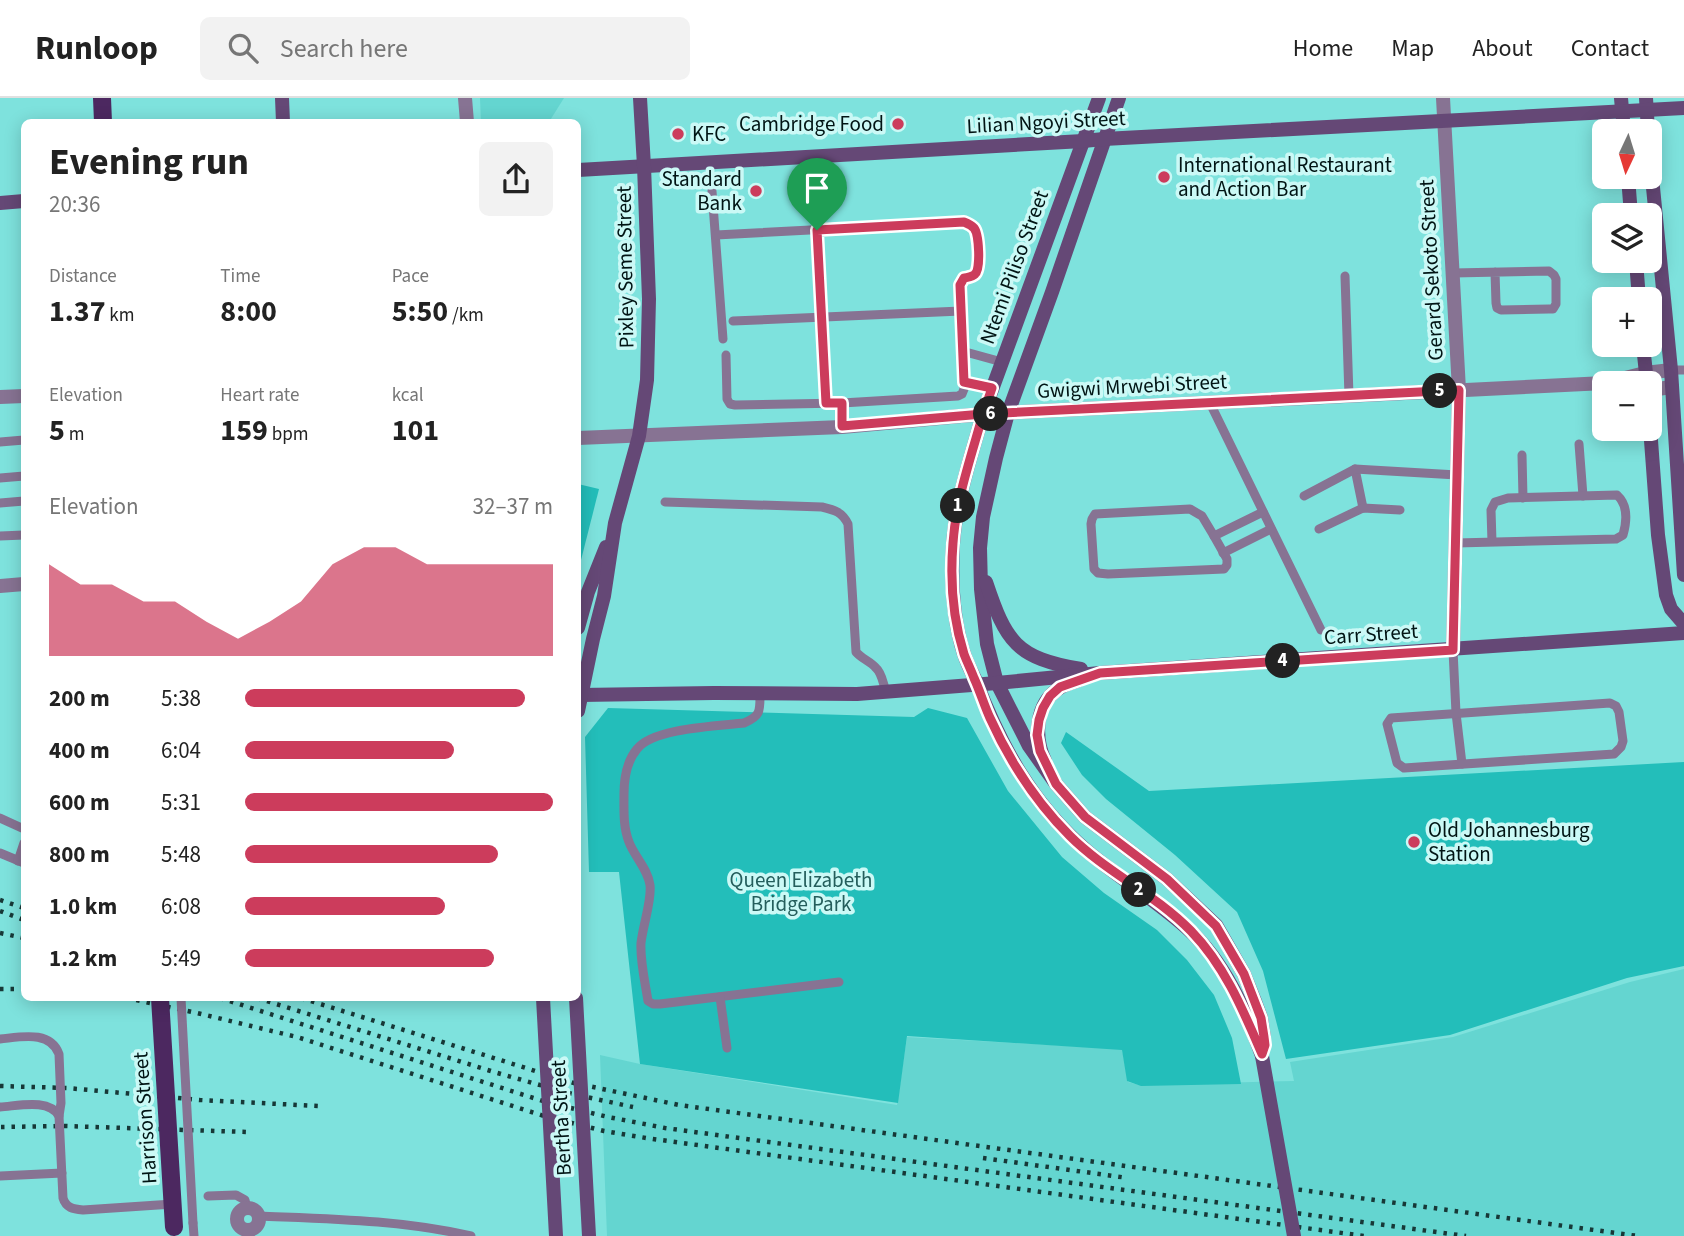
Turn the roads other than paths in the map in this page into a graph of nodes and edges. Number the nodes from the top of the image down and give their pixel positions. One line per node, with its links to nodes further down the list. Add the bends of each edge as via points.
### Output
1 (102, 98): 11 (main road)
2 (282, 98): 12 (street)
3 (465, 98): 13 (street)
4 (640, 98): 17 (street, Pixley Seme Street)
5 (1099, 98): 16 (street, Ntemi Piliso Street)
6 (1119, 98): 15 (street, Ntemi Piliso Street)
7 (1443, 98): 14 (street, Gerard Sekoto Street)
8 (1622, 104): 9 (street, Lilian Ngoyi Street); 14 (street, Lilian Ngoyi Street)
9 (1646, 104): 10 (street, Lilian Ngoyi Street)
10 (1684, 108)
11 (103, 119)
12 (283, 119)
13 (467, 119)
14 (1444, 122): 15 (street, Lilian Ngoyi Street); 25 (street, Gerard Sekoto Street)
15 (1104, 139): 16 (street, Lilian Ngoyi Street); 48 (street, Ntemi Piliso Street)
16 (1083, 141): 17 (street, Lilian Ngoyi Street); 34 (street, Ntemi Piliso Street)
17 (644, 166): 18 (street, Lilian Ngoyi Street); 50 (street, Pixley Seme Street, via 649,311 647,380)
18 (581, 170)
19 (1654, 189): 35 (street)
20 (712, 191): 24 (lane)
21 (21, 201): 22 (street)
22 (0, 203)
23 (817, 230): 24 (lane); 28 (lane, via 972,225 978,237 978,270 960,285); 29 (lane)
24 (716, 235): 31 (lane)
25 (1453, 272): 26 (lane); 40 (street, Gerard Sekoto Street)
26 (1495, 272): 26 (lane, via 1496,303 1501,310 1553,309 1556,304 1556,279 1549,271)
27 (1345, 276): 42 (lane)
28 (961, 311): 29 (lane); 32 (lane)
29 (821, 317): 30 (lane); 44 (lane)
30 (733, 321)
31 (723, 339)
32 (962, 351): 34 (lane); 36 (lane)
33 (726, 355): 44 (lane, via 730,404)
34 (1002, 362): 39 (street, Ntemi Piliso Street)
35 (1678, 370): 38 (street)
36 (964, 382): 39 (lane); 45 (lane, via 958,396)
37 (1592, 384): 40 (street, Gwigwi Mrwebi Street)
38 (1678, 387): 80 (street)
39 (992, 388): 47 (street, Ntemi Piliso Street)
40 (1459, 390): 42 (street, Gwigwi Mrwebi Street); 58 (street, Gerard Sekoto Street)
41 (21, 396): 43 (street)
42 (1349, 396): 46 (street, Gwigwi Mrwebi Street)
43 (0, 397)
44 (826, 403): 45 (lane)
45 (842, 403): 49 (lane)
46 (1210, 403): 48 (street, Gwigwi Mrwebi Street); 69 (lane)
47 (983, 414): 48 (street, Gwigwi Mrwebi Street); 49 (street, Gwigwi Mrwebi Street); 90 (street, Ntemi Piliso Street, via 957,508 953,544 957,624)
48 (1008, 414): 79 (street, Ntemi Piliso Street, via 983,517)
49 (842, 426): 50 (street, Gwigwi Mrwebi Street)
50 (639, 436): 51 (street, Gwigwi Mrwebi Street); 70 (street, Pixley Seme Street)
51 (581, 438)
52 (21, 440): 54 (lane)
53 (1651, 441): 84 (street, via 1666,595)
54 (0, 442)
55 (1579, 444): 62 (lane)
56 (1522, 455): 63 (lane)
57 (1355, 469): 58 (lane); 61 (lane); 67 (lane)
58 (1457, 475): 76 (street, Gerard Sekoto Street)
59 (21, 476): 60 (lane)
60 (0, 478)
61 (1304, 496)
62 (1583, 496): 63 (lane); 77 (lane, via 1617,495 1623,500 1627,523 1623,535 1616,539)
63 (1523, 498): 77 (lane, via 1495,502)
64 (21, 501): 66 (lane)
65 (665, 502): 92 (lane, via 822,508 844,516 856,652 880,671)
66 (0, 503)
67 (1363, 508): 68 (lane); 72 (lane)
68 (1400, 510)
69 (1263, 512): 71 (lane); 75 (lane)
70 (615, 523): 83 (street); 91 (street, via 604,596)
71 (1271, 529): 78 (lane); 85 (lane)
72 (1319, 529)
73 (21, 535): 74 (lane)
74 (0, 536)
75 (1213, 536): 78 (lane); 78 (lane, via 1202,516 1190,509 1095,514 1091,524 1093,565 1098,573 1108,574 1224,569 1227,559)
76 (1455, 542): 77 (lane); 87 (street, Gerard Sekoto Street)
77 (1492, 542)
78 (1223, 554)
79 (981, 566): 88 (street, via 1011,639 1044,662); 89 (street, Ntemi Piliso Street, via 987,644)
80 (1684, 575)
81 (21, 584): 82 (street)
82 (0, 586)
83 (581, 618)
84 (1684, 624)
85 (1321, 630)
86 (1684, 633): 87 (street, Carr Street)
87 (1453, 650): 88 (street, Carr Street); 95 (lane)
88 (1100, 673): 89 (street, Carr Street); 97 (street, via 1060,687 1043,708 1037,735)
89 (997, 683): 90 (street, Carr Street); 97 (street, Ntemi Piliso Street, via 1028,746)
90 (977, 684): 92 (street, Carr Street); 110 (street, Ntemi Piliso Street, via 990,719 1031,790 1090,854 1190,930 1229,982)
91 (581, 691)
92 (886, 691): 93 (street, Carr Street)
93 (761, 693): 94 (street, Carr Street); 103 (lane, via 754,719 650,738 629,761 624,785 629,842 650,885 641,946 648,1001 660,1004)
94 (581, 695)
95 (1457, 713): 96 (lane); 96 (lane, via 1391,718 1387,724 1397,763 1404,768); 96 (lane, via 1610,703 1619,712 1623,741 1614,754)
96 (1462, 764)
97 (1056, 784): 110 (street, Ntemi Piliso Street, via 1085,817 1167,879 1216,926 1244,974 1261,1018)
98 (0, 818): 99 (lane)
99 (21, 828)
100 (0, 853): 101 (lane)
101 (21, 862)
102 (839, 982): 103 (lane)
103 (720, 997): 109 (lane)
104 (160, 1001): 116 (main road, Harrison Street, bridge)
105 (181, 1001): 120 (lane, bridge)
106 (543, 1001): 122 (street, bridge)
107 (576, 1001): 123 (street, Bertha Street, bridge)
108 (0, 1039): 112 (lane, bridge, via 39,1037 53,1043 59,1054)
109 (727, 1048)
110 (1262, 1055): 124 (street, bridge)
111 (0, 1107): 112 (lane, via 47,1105)
112 (59, 1116): 113 (lane, bridge)
113 (62, 1173): 114 (lane); 116 (lane, bridge, via 65,1203 75,1210)
114 (0, 1176)
115 (208, 1196): 117 (lane, via 236,1195)
116 (173, 1204): 118 (main road, Harrison Street, bridge)
117 (253, 1212): 119 (street, via 257,1227); 121 (lane, via 395,1222)
118 (175, 1232)
119 (248, 1233)
120 (194, 1236)
121 (471, 1236)
122 (556, 1236)
123 (589, 1236)
124 (1294, 1236)

